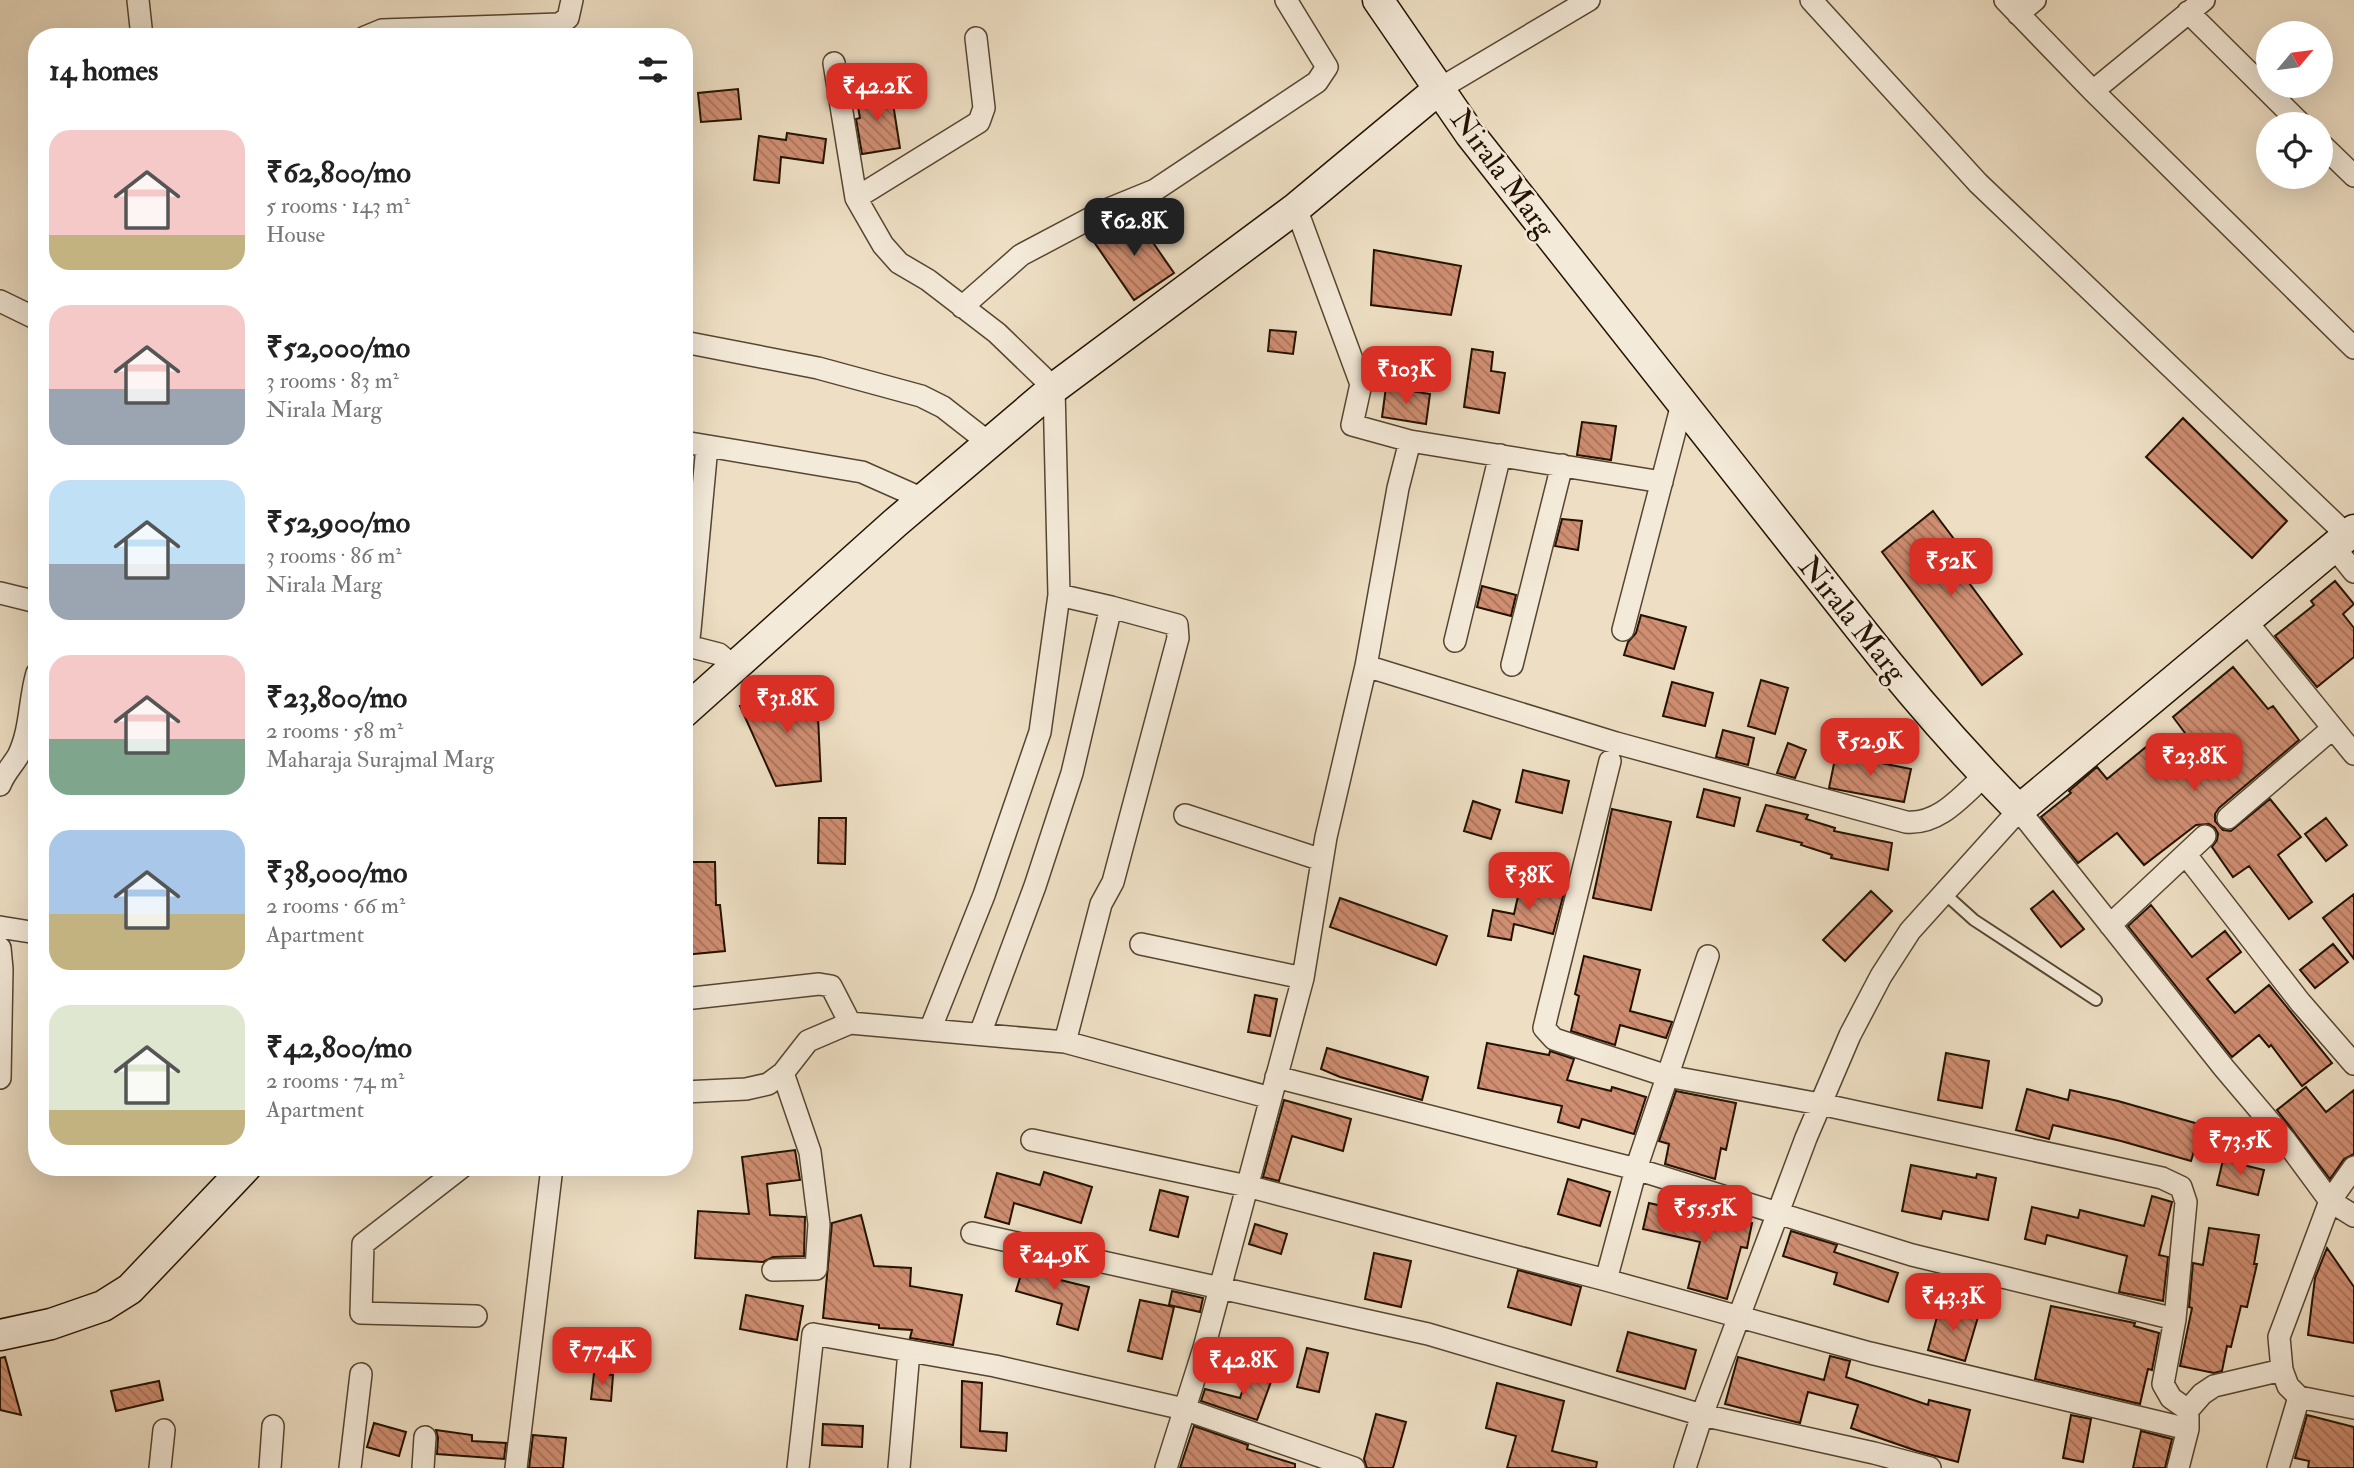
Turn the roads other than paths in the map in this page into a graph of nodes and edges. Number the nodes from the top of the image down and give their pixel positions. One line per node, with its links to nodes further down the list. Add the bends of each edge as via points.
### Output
1 (138, 0): 10 (street)
2 (572, 0): 11 (street, via 568,18 559,24)
3 (1286, 0): 22 (street, via 1328,67 1317,82 1155,190 1021,255)
4 (1378, 0): 14 (street, Nirala Marg)
5 (1589, 0): 14 (street)
6 (1811, 0): 36 (street, via 1978,183)
7 (2035, 0): 9 (street)
8 (2196, 6): 15 (street); 16 (street)
9 (2011, 7): 15 (street)
10 (141, 28)
11 (441, 28)
12 (975, 38): 19 (street, via 984,108 979,122)
13 (834, 63): 19 (street)
14 (1439, 89): 20 (street); 27 (street, Nirala Marg)
15 (2093, 91): 25 (street)
16 (2290, 112)
17 (2333, 156): 18 (street)
18 (2354, 176)
19 (856, 198): 22 (street, via 899,263)
20 (1296, 208): 26 (street); 28 (street, via 1361,384 1352,425)
21 (0, 301): 23 (street)
22 (962, 306): 26 (street)
23 (28, 315)
24 (693, 344): 29 (street, via 818,368 921,396)
25 (2354, 348)
26 (1054, 388): 29 (street); 40 (street)
27 (1682, 404): 34 (street); 55 (street, Nirala Marg, via 1893,671)
28 (1410, 441): 32 (street); 49 (street)
29 (989, 443): 35 (street)
30 (693, 444): 31 (street)
31 (708, 446): 35 (street, via 862,472); 38 (street)
32 (1500, 455): 33 (street); 45 (street)
33 (1562, 465): 34 (street); 47 (street)
34 (1662, 482): 44 (street)
35 (923, 499): 48 (street)
36 (2345, 538): 37 (street); 43 (street)
37 (2354, 572)
38 (693, 582)
39 (0, 593): 41 (street)
40 (1059, 595): 42 (street); 74 (street, via 1040,732 984,895)
41 (28, 600)
42 (1111, 607): 75 (street, via 1072,773); 76 (street, via 1177,625 1178,638)
43 (2245, 621): 52 (street); 57 (street)
44 (1623, 630)
45 (1455, 641)
46 (693, 648): 48 (street, via 719,654)
47 (1512, 665)
48 (733, 666): 50 (street)
49 (1366, 666): 55 (street, via 1616,743 1906,822 1921,824 1942,814); 62 (street)
50 (693, 704)
51 (28, 723): 56 (street, via 18,756)
52 (2333, 729): 53 (street); 59 (street)
53 (2354, 754)
54 (1610, 761): 79 (street, via 1545,1028 1554,1039)
55 (1985, 775): 57 (street, Nirala Marg)
56 (0, 785)
57 (2018, 810): 63 (street); 64 (street, Nirala Marg)
58 (1185, 814): 62 (street)
59 (2228, 818)
60 (2205, 836): 61 (street)
61 (2186, 855): 64 (street); 77 (street)
62 (1322, 860): 70 (street)
63 (1944, 893): 72 (lane, via 1974,920); 84 (street, via 1910,931 1881,976)
64 (2110, 925): 92 (street, Nirala Marg)
65 (0, 926): 66 (street)
66 (28, 931)
67 (1141, 944): 70 (street)
68 (0, 947): 81 (street)
69 (1708, 956): 79 (street)
70 (1303, 978): 80 (street)
71 (693, 998): 73 (street, via 819,984 831,986)
72 (2096, 1000)
73 (850, 1023): 74 (street); 78 (street, via 808,1041)
74 (930, 1030): 75 (street)
75 (980, 1034): 76 (street)
76 (1065, 1042): 83 (street)
77 (2354, 1064)
78 (783, 1073): 82 (street, via 768,1084 746,1089); 96 (street, via 810,1152 819,1224 816,1269)
79 (1667, 1076): 84 (street); 87 (street)
80 (1276, 1077): 83 (street); 87 (street)
81 (0, 1078)
82 (693, 1092)
83 (1271, 1098): 91 (street)
84 (1821, 1104): 93 (street); 101 (street, via 2162,1178 2181,1187 2186,1202)
85 (1032, 1140): 91 (street)
86 (2354, 1167): 92 (street)
87 (1636, 1169): 93 (street); 97 (street)
88 (237, 1176): 102 (street, via 130,1289 103,1306 64,1320)
89 (450, 1176): 99 (street, via 363,1244 361,1313)
90 (551, 1176): 118 (street)
91 (1247, 1186): 97 (street); 98 (street)
92 (2330, 1201): 94 (street, Nirala Marg); 104 (street, via 2279,1337)
93 (1778, 1213): 100 (street); 101 (street, via 1912,1255)
94 (2354, 1216)
95 (972, 1233): 98 (street)
96 (773, 1270)
97 (1606, 1280): 100 (street)
98 (1220, 1287): 108 (street); 109 (street, via 1428,1334)
99 (476, 1316)
100 (1738, 1318): 109 (street); 110 (street, via 1870,1353)
101 (2175, 1319): 110 (street, via 2163,1384)
102 (0, 1335)
103 (909, 1351): 108 (street); 119 (street, via 813,1334); 120 (street)
104 (2282, 1370): 106 (street, via 2288,1386); 110 (street, via 2214,1386 2202,1394)
105 (361, 1374): 116 (street)
106 (2299, 1396): 107 (street); 126 (street)
107 (2354, 1408)
108 (1184, 1409): 121 (street); 122 (street)
109 (1702, 1415): 123 (street); 124 (street)
110 (2188, 1420): 125 (street)
111 (273, 1426): 115 (street)
112 (164, 1430): 114 (street)
113 (425, 1437): 117 (street)
114 (160, 1468)
115 (270, 1468)
116 (350, 1468)
117 (423, 1468)
118 (516, 1468)
119 (798, 1468)
120 (899, 1468)
121 (1166, 1468)
122 (1354, 1468)
123 (1685, 1468)
124 (1930, 1468)
125 (2178, 1468)
126 (2278, 1468)

